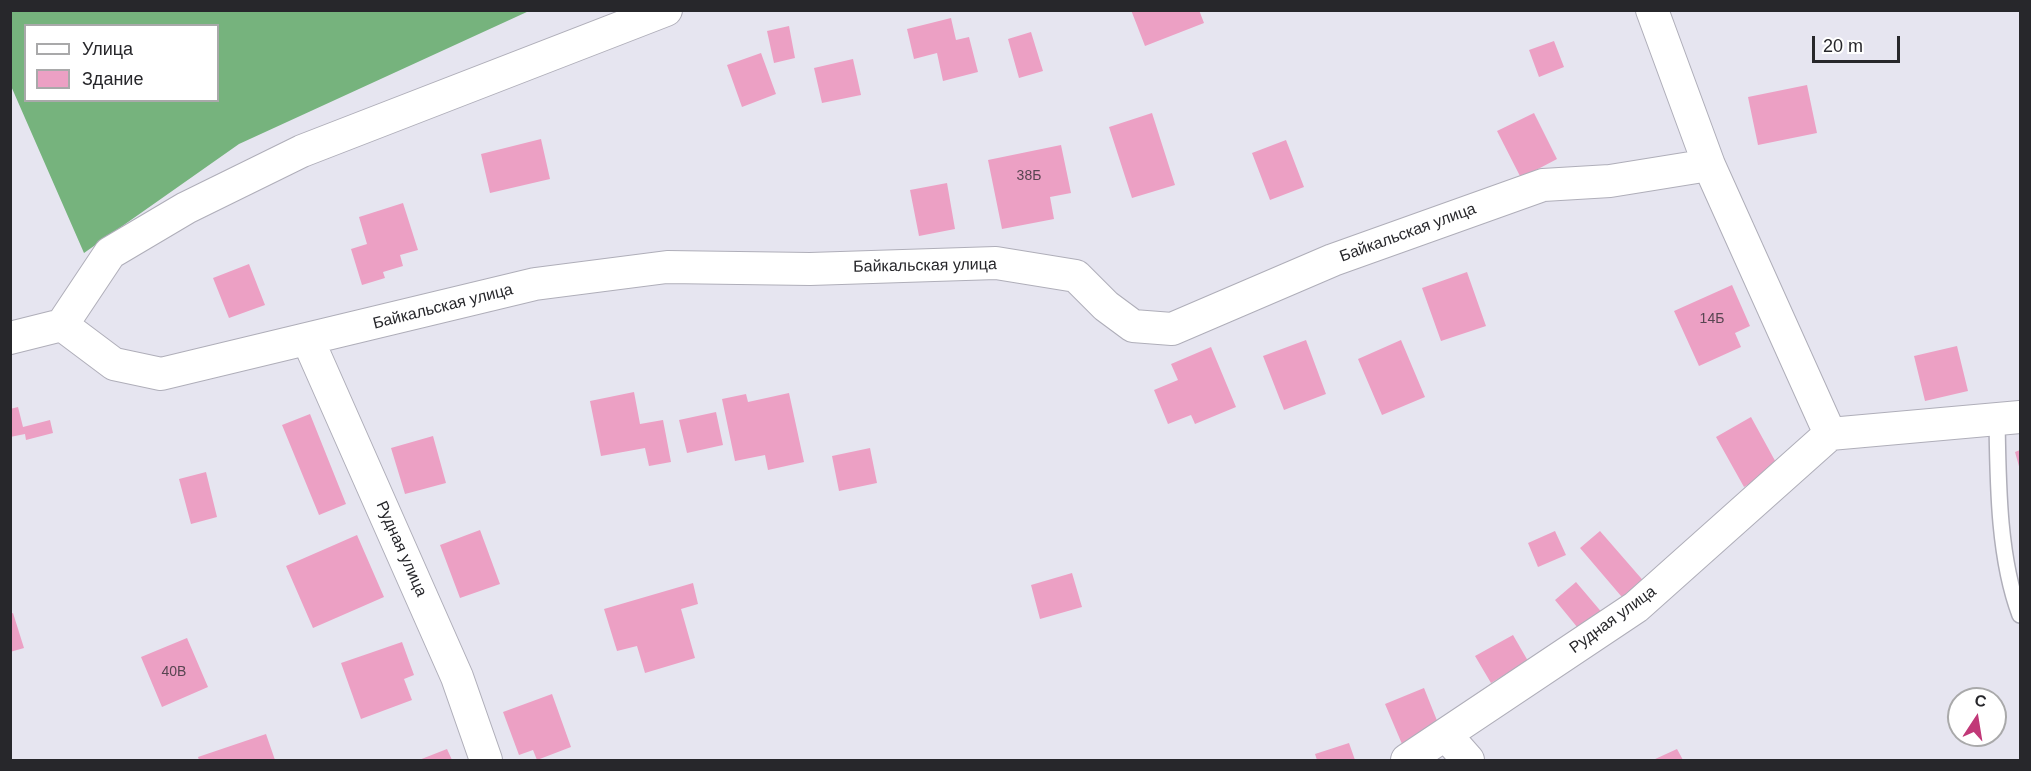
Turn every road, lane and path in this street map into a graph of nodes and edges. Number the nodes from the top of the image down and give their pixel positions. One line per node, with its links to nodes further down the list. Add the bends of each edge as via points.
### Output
1 (666, 10): 4 (street, via 302,151 186,208 110,253)
2 (1652, 10): 3 (street)
3 (1709, 165): 6 (street, Байкальская улица, via 1610,181 1543,185 1333,260 1172,329 1133,326 1076,276 996,262 810,269 667,267 535,284); 8 (street)
4 (62, 325): 5 (street); 6 (street, Байкальская улица, via 114,364 161,374)
5 (10, 339)
6 (308, 340): 11 (street, Рудная улица, via 457,677)
7 (2009, 418): 8 (street); 9 (lane, via 1998,478 2003,540)
8 (1830, 434): 10 (street, Рудная улица, via 1636,607)
9 (2020, 615)
10 (1446, 735): 12 (street, Рудная улица); 13 (street)
11 (486, 760)
12 (1407, 760)
13 (1468, 760)

